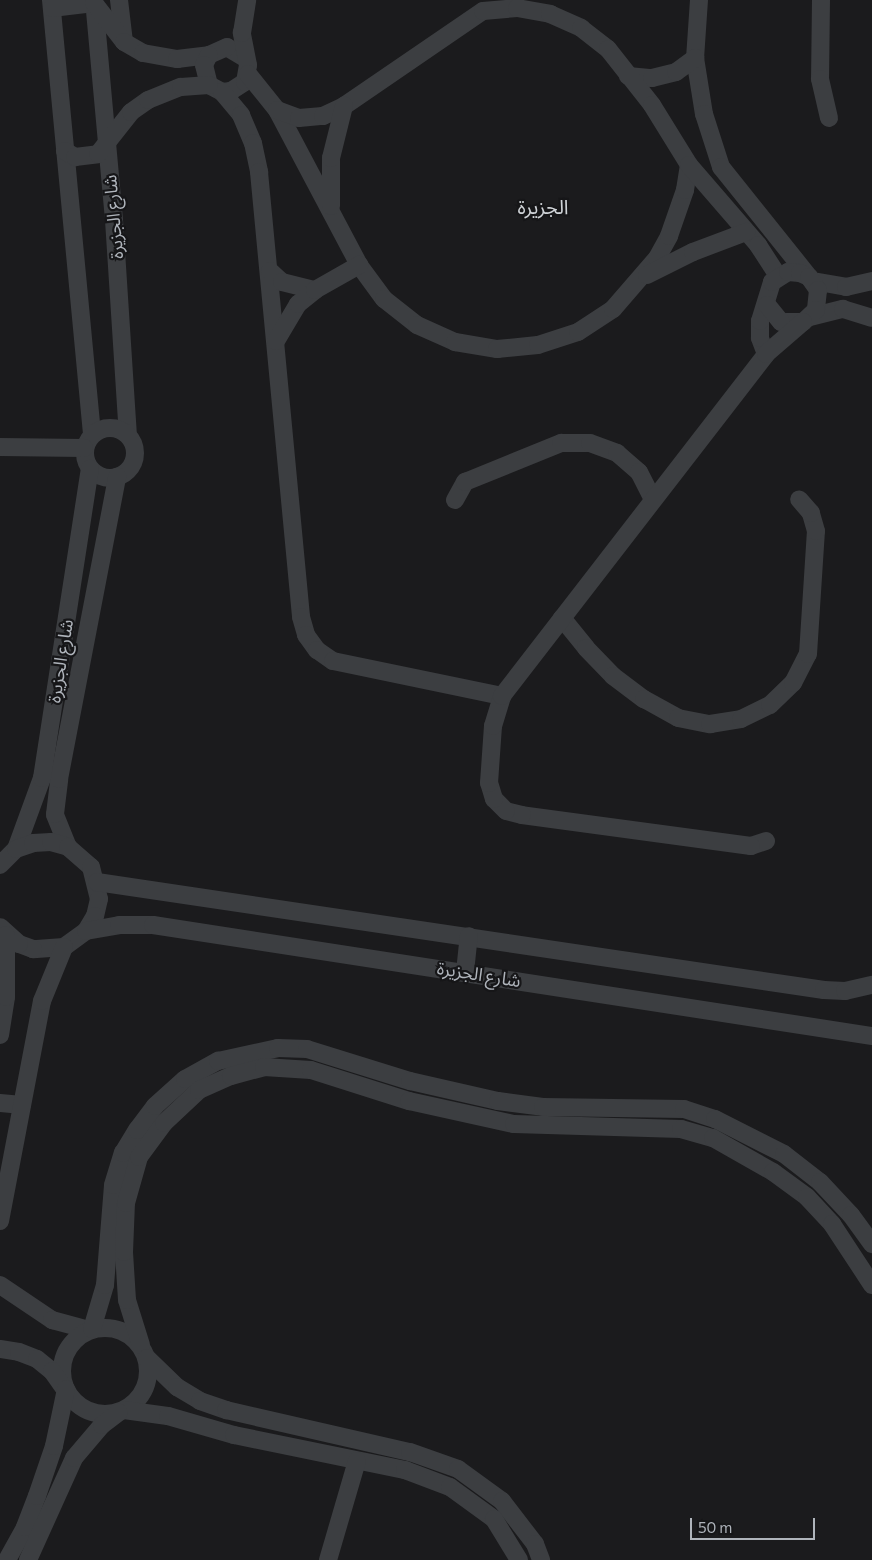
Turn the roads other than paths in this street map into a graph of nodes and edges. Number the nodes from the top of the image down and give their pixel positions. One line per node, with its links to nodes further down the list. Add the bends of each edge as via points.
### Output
1 (119, 0): 7 (street)
2 (247, 0): 10 (street, via 242,33)
3 (698, 0): 9 (street)
4 (820, 0): 15 (street, via 820,79)
5 (94, 2): 6 (street); 7 (street); 16 (street, شارع الجزيرة)
6 (51, 4): 17 (street)
7 (124, 42): 8 (street, via 165,59)
8 (209, 55): 10 (street, via 228,47); 12 (street, via 204,64)
9 (695, 58): 11 (street, via 676,72 652,78); 25 (street, via 704,114 721,167)
10 (246, 66): 12 (street, via 238,88); 14 (street)
11 (628, 76): 13 (street, via 608,49 574,24 550,14 517,8 483,11); 18 (street, via 652,105)
12 (216, 88): 16 (street, via 188,86 148,100 131,112); 22 (street, via 241,115 253,143)
13 (344, 106): 14 (street, via 323,116 307,117); 19 (street, via 331,158)
14 (277, 110): 19 (street)
15 (829, 118)
16 (107, 146): 17 (street, via 87,158); 33 (street, شارع الجزيرة)
17 (64, 151): 34 (street)
18 (690, 165): 20 (street); 24 (street, via 669,236)
19 (331, 212): 21 (street)
20 (746, 232): 23 (street); 24 (street, via 693,252)
21 (359, 265): 24 (street, via 384,299 417,325 455,342 497,349 538,346 578,332 613,308); 27 (street)
22 (270, 271): 27 (street, via 282,282); 31 (street)
23 (778, 276): 25 (street, via 800,272); 28 (street, via 768,289)
24 (642, 277)
25 (811, 279): 26 (street, via 834,286); 30 (street, via 819,300)
26 (866, 283): 29 (street)
27 (315, 290): 31 (street, via 294,310)
28 (767, 305): 30 (street, via 781,322); 32 (street, via 760,329)
29 (865, 315): 30 (street, via 826,311)
30 (807, 320): 32 (street)
31 (276, 341): 42 (street, via 301,617 306,635 317,650 333,661)
32 (766, 354): 38 (street)
33 (128, 435): 34 (street, via 106,427); 37 (street, via 134,448 133,462)
34 (88, 441): 35 (street); 36 (street)
35 (0, 448)
36 (90, 469): 37 (street, via 102,477); 45 (street, شارع الجزيرة, via 42,778)
37 (117, 477): 44 (street, شارع الجزيرة, via 59,778 55,814)
38 (652, 498): 39 (street, via 639,472 617,453 590,443 561,443 465,482); 41 (street)
39 (455, 500)
40 (799, 500): 41 (street, via 812,513 816,531 808,654 793,683 763,709 741,719 710,724 678,718 644,699 614,676)
41 (562, 618): 42 (street)
42 (502, 696): 43 (street, via 493,726 489,783 494,799 506,811 752,846)
43 (766, 841)
44 (68, 847): 45 (street, via 51,842 33,843); 47 (street, via 81,855)
45 (16, 849): 46 (street)
46 (0, 865)
47 (97, 882): 49 (street, via 99,899 95,916); 50 (street, شارع الجزيرة)
48 (3, 931): 51 (street, via 33,949); 54 (street, via 6,997)
49 (86, 932): 51 (street); 52 (street, شارع الجزيرة, via 152,925)
50 (469, 936): 52 (street); 53 (street, شارع الجزيرة, via 824,990 845,991)
51 (64, 947): 57 (street, via 42,1001)
52 (465, 972): 55 (street, شارع الجزيرة)
53 (872, 985)
54 (0, 1035)
55 (872, 1036)
56 (0, 1103): 57 (street)
57 (22, 1105): 62 (street)
58 (634, 1106): 59 (street); 60 (street, via 684,1109); 66 (street, via 561,1107 498,1101 410,1081 307,1049 278,1048 218,1061 185,1079 155,1106 123,1153 112,1195 104,1296)
59 (633, 1127): 61 (street, via 681,1129); 68 (street, via 498,1122 409,1101 311,1070 285,1066 264,1067 231,1076 199,1090 149,1140 131,1177 126,1203 126,1284 130,1316)
60 (744, 1131): 61 (street); 63 (street, via 784,1154 820,1182 851,1215)
61 (736, 1149): 64 (street, via 807,1197 832,1224)
62 (0, 1221)
63 (872, 1244)
64 (872, 1285)
65 (0, 1286): 66 (street, via 52,1320)
66 (90, 1330): 68 (street, via 118,1329); 69 (street, via 72,1342 65,1352 62,1364)
67 (0, 1349): 69 (street, via 19,1352 37,1360 52,1371)
68 (144, 1352): 70 (street, via 147,1383 134,1403); 72 (street, via 177,1387 200,1401 226,1410 410,1452 458,1470 492,1492)
69 (65, 1388): 70 (street, via 75,1402 88,1411 104,1414); 74 (street, via 56,1436 37,1496 26,1527)
70 (122, 1411): 71 (street, via 168,1416 234,1435); 75 (street, via 102,1425 74,1458)
71 (356, 1462): 73 (street, via 404,1470 450,1487 481,1508); 76 (street)
72 (519, 1522): 73 (street); 78 (street)
73 (504, 1533): 77 (street)
74 (7, 1560)
75 (28, 1560)
76 (328, 1560)
77 (519, 1560)
78 (541, 1560)

